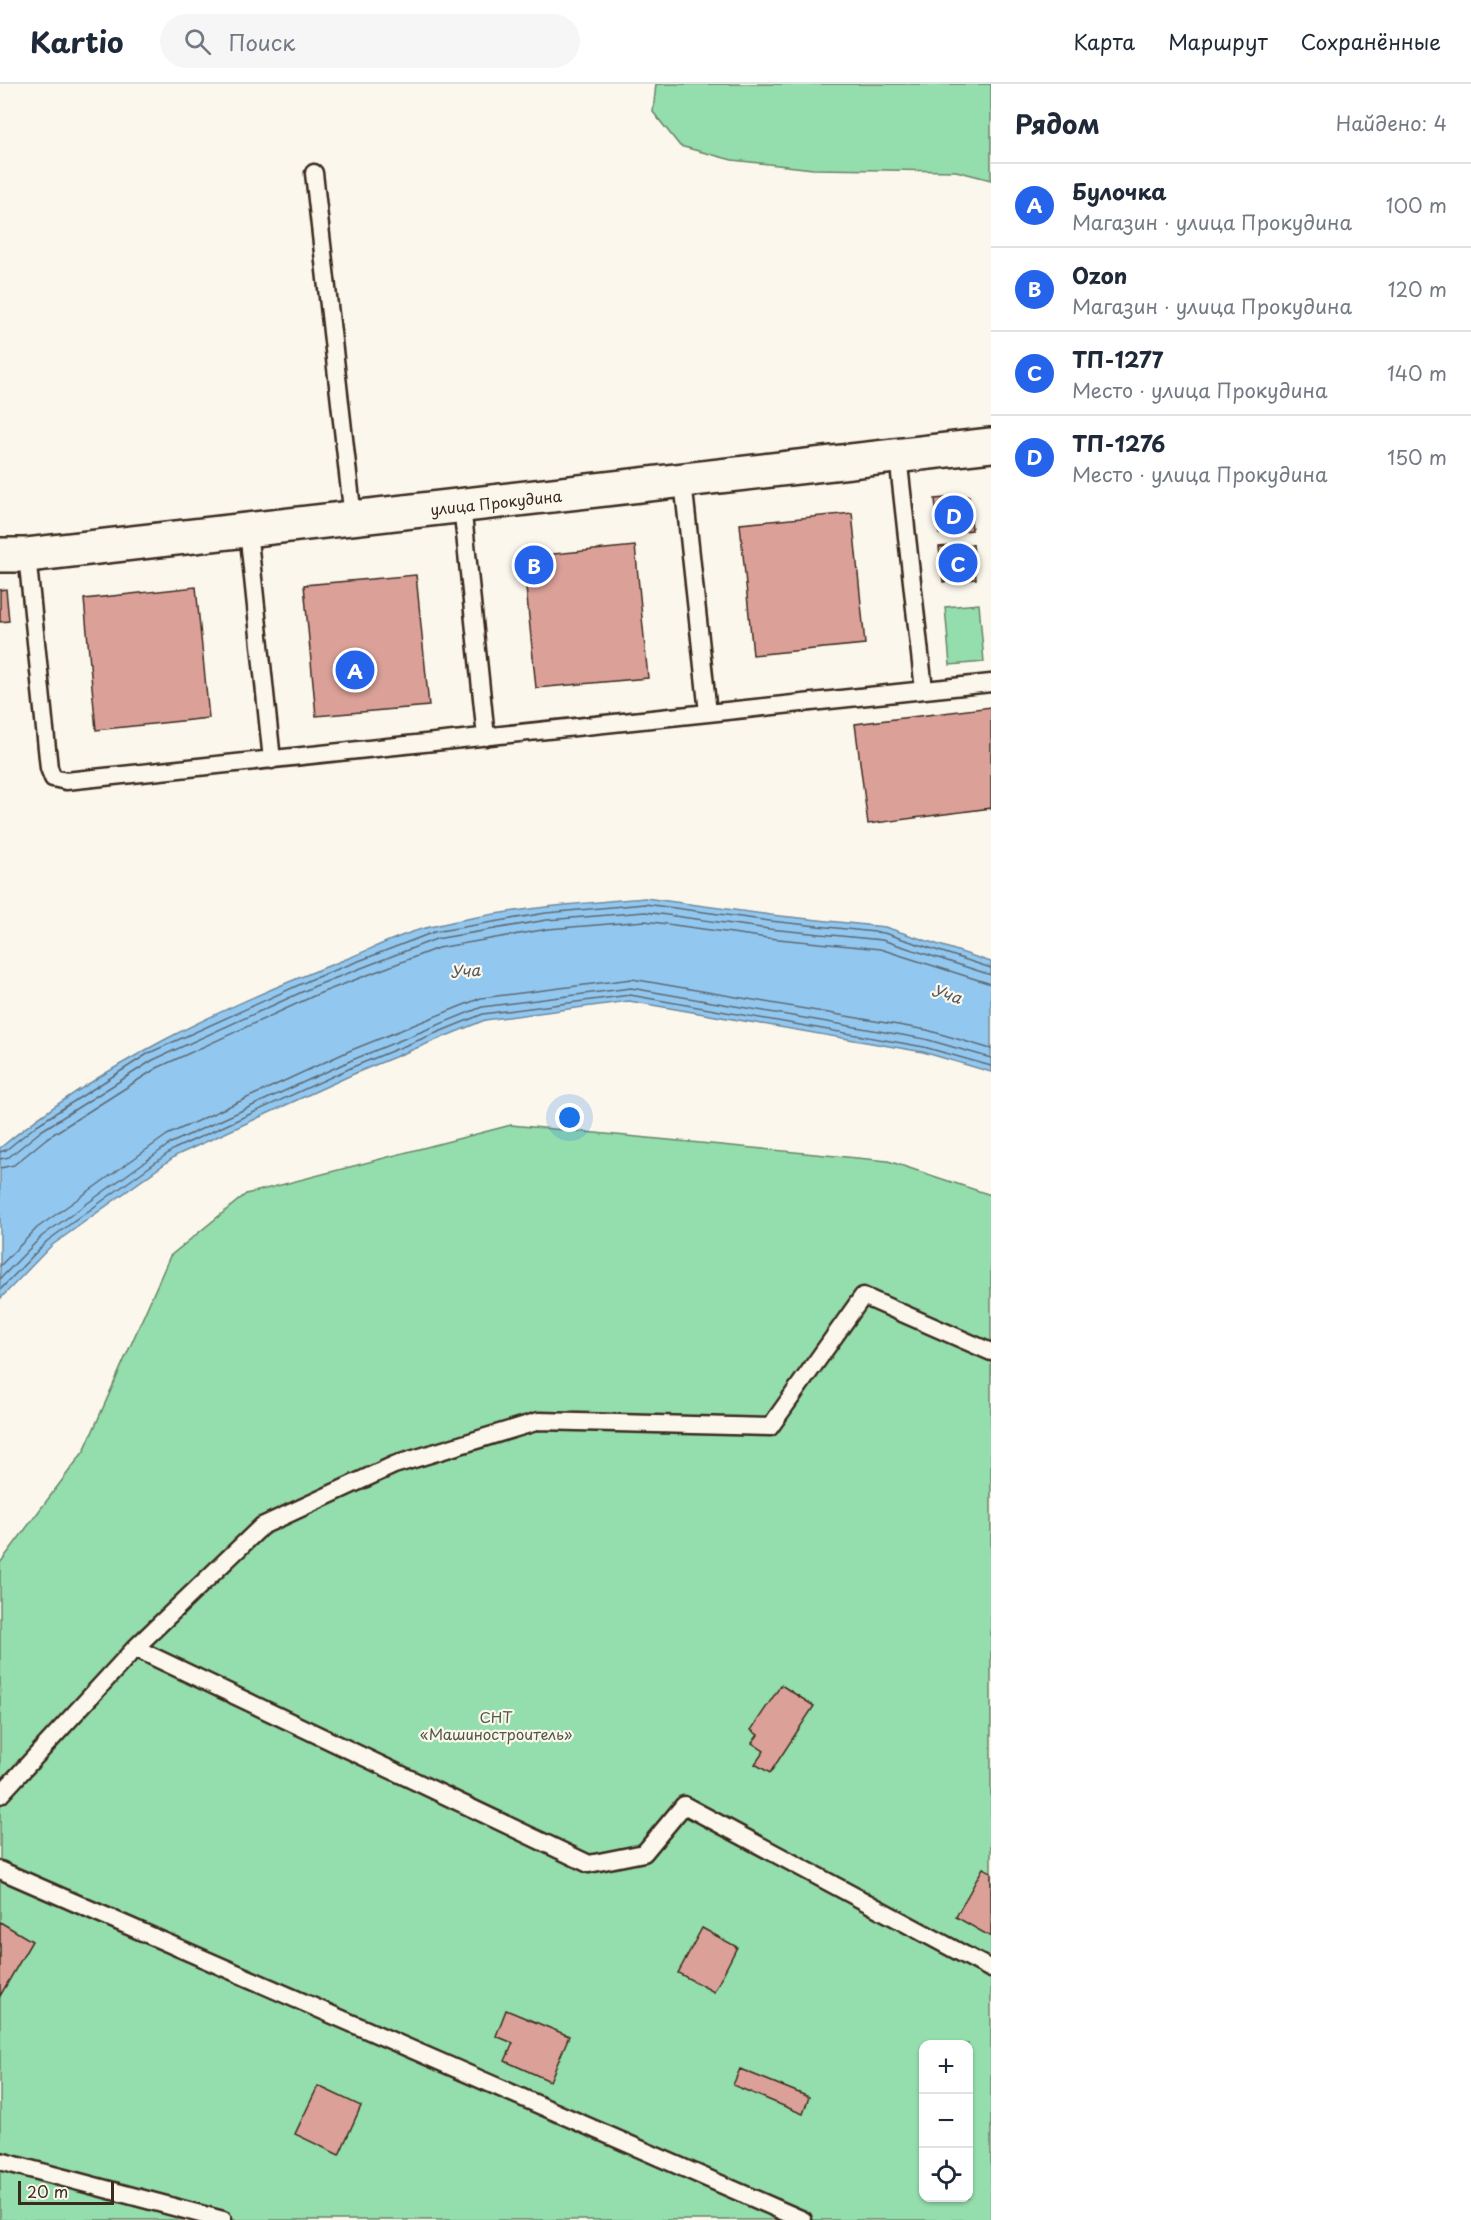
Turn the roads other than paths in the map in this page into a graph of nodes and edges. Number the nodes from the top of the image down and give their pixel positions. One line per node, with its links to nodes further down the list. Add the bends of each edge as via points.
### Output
1 (314, 173): 6 (lane)
2 (991, 445): 3 (street, улица Прокудина)
3 (898, 456): 4 (street, улица Прокудина); 10 (lane)
4 (683, 481): 5 (street, улица Прокудина); 11 (lane)
5 (462, 506): 6 (street, улица Прокудина); 12 (lane)
6 (353, 518): 7 (street, улица Прокудина)
7 (248, 530): 8 (street, улица Прокудина); 13 (lane)
8 (14, 555): 13 (lane, via 48,768 53,778 66,781)
9 (991, 683): 10 (lane)
10 (924, 690): 11 (lane)
11 (708, 713): 12 (lane)
12 (486, 737): 13 (lane)
13 (272, 760)
14 (991, 1352): 15 (lane, via 863,1296 770,1428 538,1421 394,1466 262,1526)
15 (135, 1648): 16 (lane); 18 (lane, via 589,1864 644,1853 684,1805)
16 (0, 1795)
17 (0, 1870): 21 (lane)
18 (991, 1970)
19 (0, 2161): 20 (lane)
20 (223, 2220)
21 (803, 2220)

